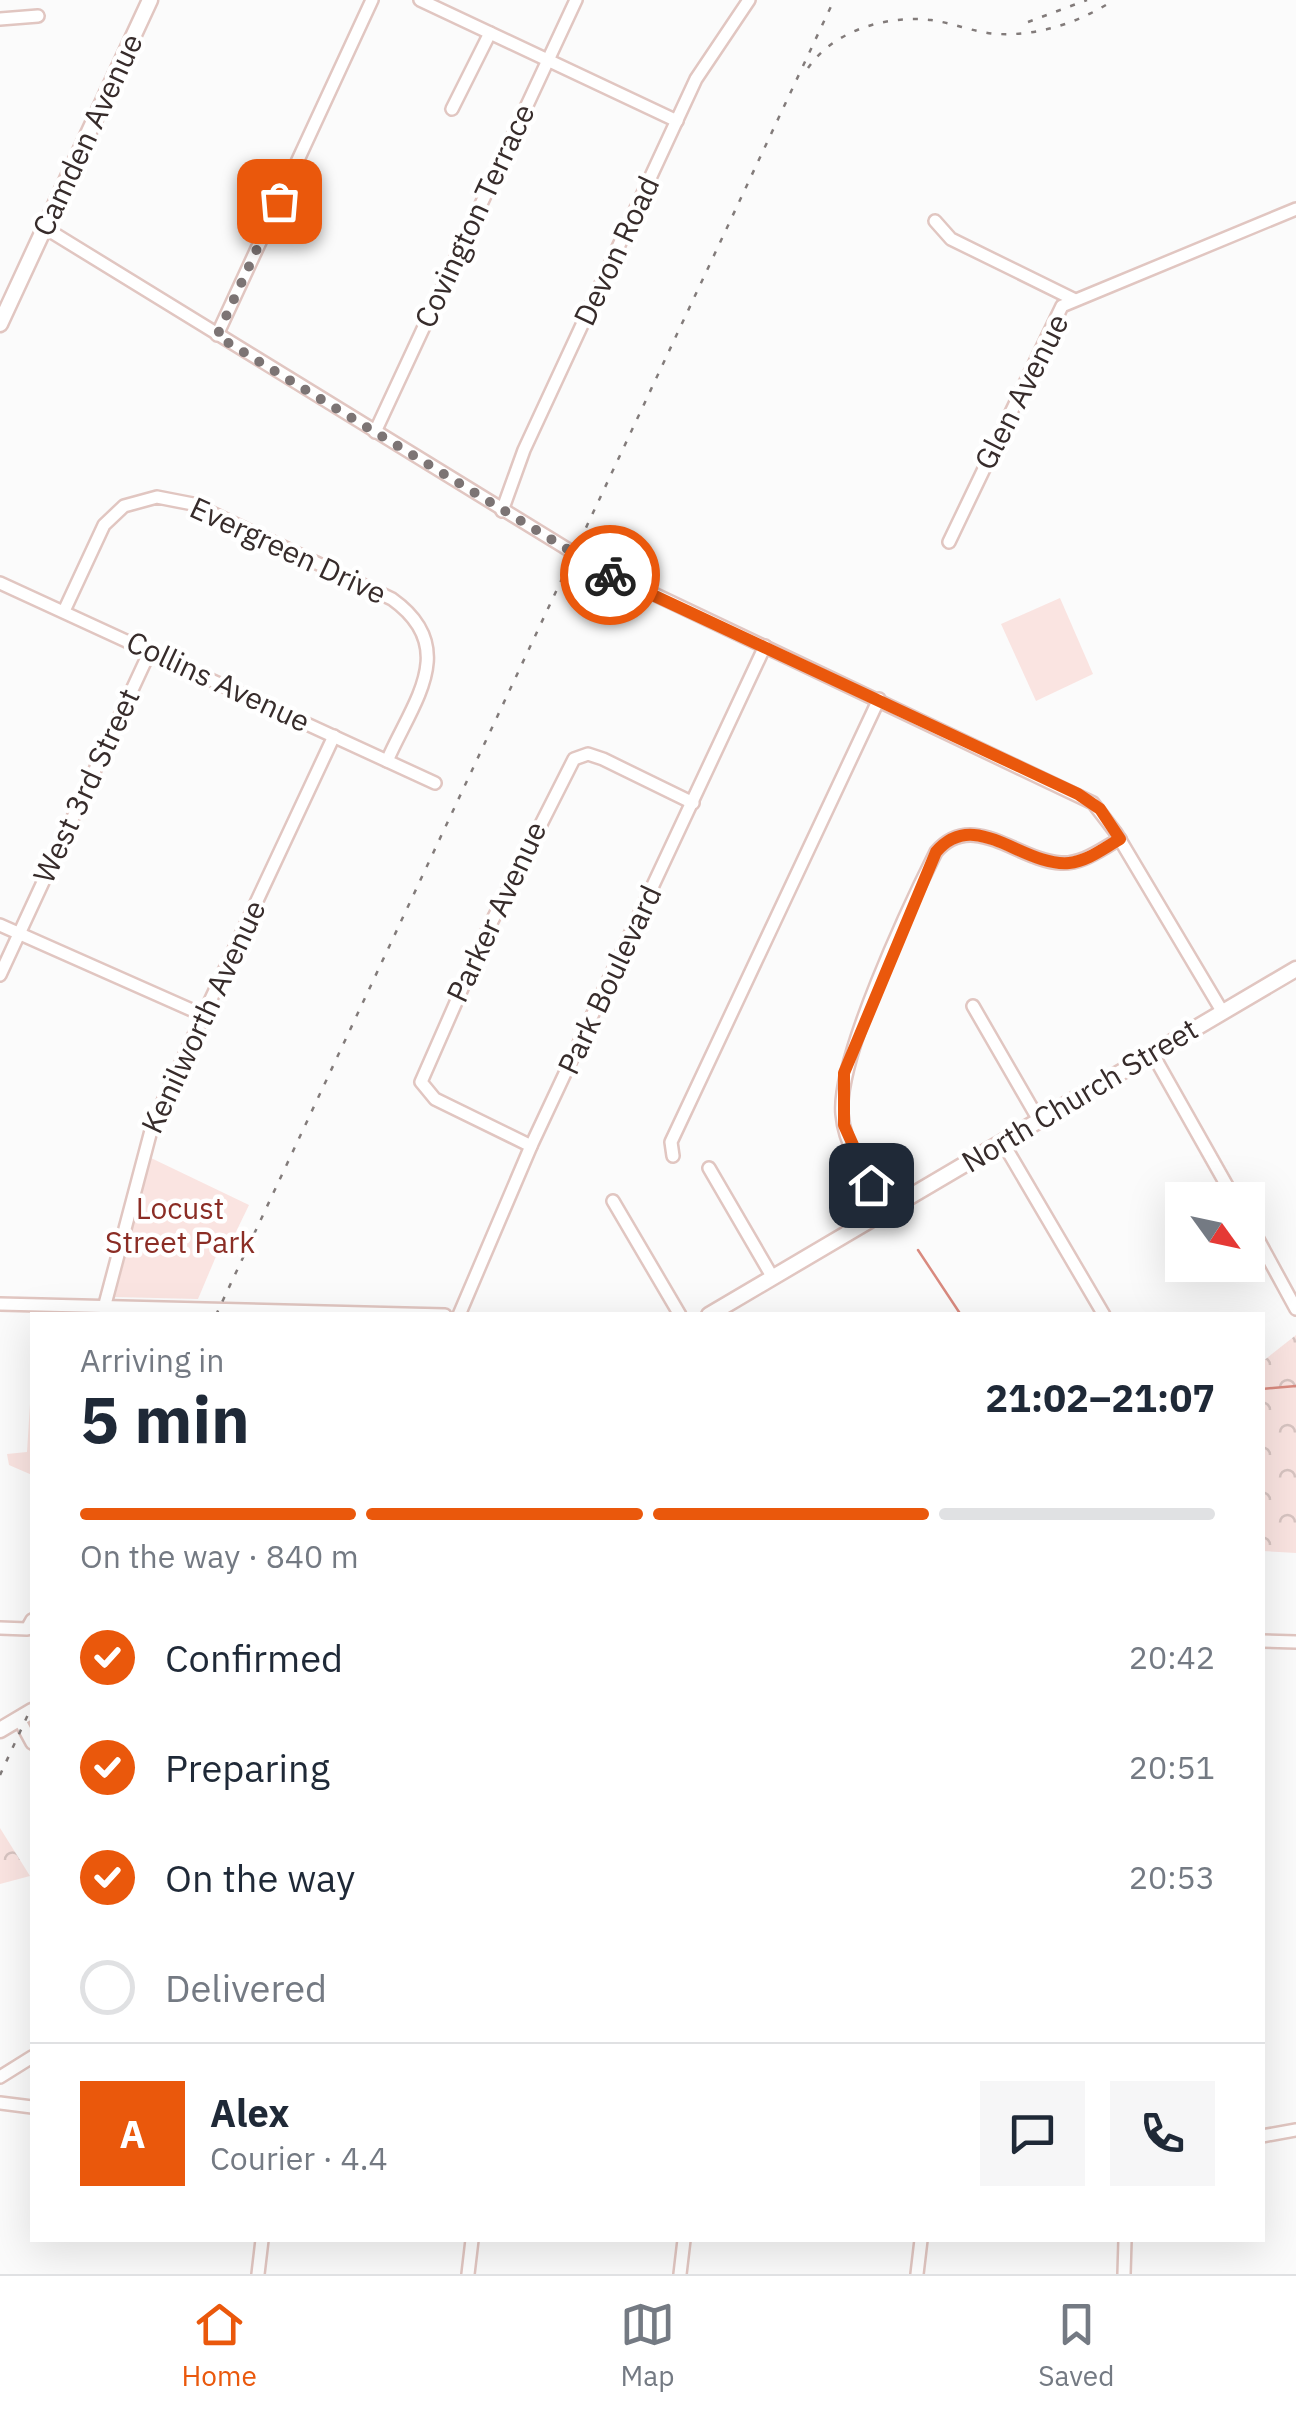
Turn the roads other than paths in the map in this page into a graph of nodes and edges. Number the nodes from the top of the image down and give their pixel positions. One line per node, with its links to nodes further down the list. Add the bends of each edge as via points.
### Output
1 (150, 0): 14 (main road, Camden Avenue)
2 (372, 0): 17 (street)
3 (420, 0): 8 (street)
4 (576, 0): 9 (street, Covington Terrace)
5 (749, 0): 11 (street, Devon Road, via 710,53)
6 (38, 16): 7 (street)
7 (0, 19)
8 (490, 33): 9 (street); 10 (street)
9 (548, 60): 11 (street); 18 (street, Covington Terrace)
10 (452, 110)
11 (677, 121): 19 (street, Devon Road)
12 (1296, 209): 15 (street, Glen Avenue)
13 (935, 221): 15 (street, via 951,239)
14 (45, 228): 16 (main road, Camden Avenue); 17 (street)
15 (1073, 299): 20 (street, Glen Avenue, via 1053,321)
16 (0, 324)
17 (217, 336): 18 (street)
18 (375, 432): 19 (street)
19 (502, 510): 23 (street, via 611,576)
20 (950, 542)
21 (0, 582): 22 (street, Collins Avenue)
22 (64, 611): 24 (street, Collins Avenue); 27 (street, Evergreen Drive, via 104,524 124,506 166,497 220,516 392,599 420,627 426,676)
23 (764, 646): 25 (street); 29 (street, Park Boulevard)
24 (150, 651): 26 (street, Collins Avenue); 32 (street, West 3rd Street)
25 (879, 699): 30 (street, via 1078,794 1100,809); 42 (street, via 671,1142)
26 (334, 736): 27 (street, Collins Avenue); 37 (street, Kenilworth Avenue)
27 (388, 761): 28 (street, Collins Avenue)
28 (435, 783)
29 (693, 803): 41 (street, Park Boulevard); 41 (street, Parker Avenue, via 603,758 570,762 557,786 422,1076 428,1094)
30 (1120, 839): 36 (street); 46 (street, via 1065,863 971,834 952,837 936,852 842,1084 846,1135)
31 (0, 925): 32 (street)
32 (19, 933): 34 (street, West 3rd Street); 37 (street)
33 (1296, 969): 36 (main road, North Church Street)
34 (0, 975)
35 (973, 1006): 39 (street)
36 (1222, 1012): 38 (main road, North Church Street)
37 (203, 1016): 50 (street, Kenilworth Avenue, via 146,1140)
38 (1152, 1054): 39 (main road, North Church Street); 44 (street)
39 (1040, 1122): 40 (main road, North Church Street)
40 (1003, 1143): 46 (main road, North Church Street); 56 (street)
41 (531, 1146): 53 (street, Park Boulevard)
42 (673, 1156)
43 (709, 1168): 48 (street)
44 (1226, 1182)
45 (613, 1201): 54 (street)
46 (888, 1211): 48 (main road, North Church Street)
47 (1265, 1253): 51 (street)
48 (773, 1278): 55 (main road, North Church Street)
49 (0, 1304): 50 (street)
50 (104, 1308): 52 (street)
51 (1296, 1309)
52 (180, 1312)
53 (460, 1312)
54 (678, 1312)
55 (715, 1312)
56 (1102, 1312)
57 (30, 1624): 58 (street)
58 (0, 1628)
59 (1265, 1640): 60 (street)
60 (1296, 1642)
61 (26, 1715): 62 (main road)
62 (0, 1730)
63 (30, 2058): 64 (street)
64 (0, 2076)
65 (0, 2103): 66 (street)
66 (30, 2107)
67 (1296, 2130): 68 (street)
68 (1265, 2135)
69 (262, 2242): 74 (street)
70 (472, 2242): 75 (street)
71 (684, 2242): 76 (street)
72 (920, 2242): 77 (street)
73 (1125, 2242): 78 (street)
74 (258, 2274)
75 (468, 2274)
76 (680, 2274)
77 (917, 2274)
78 (1124, 2274)

